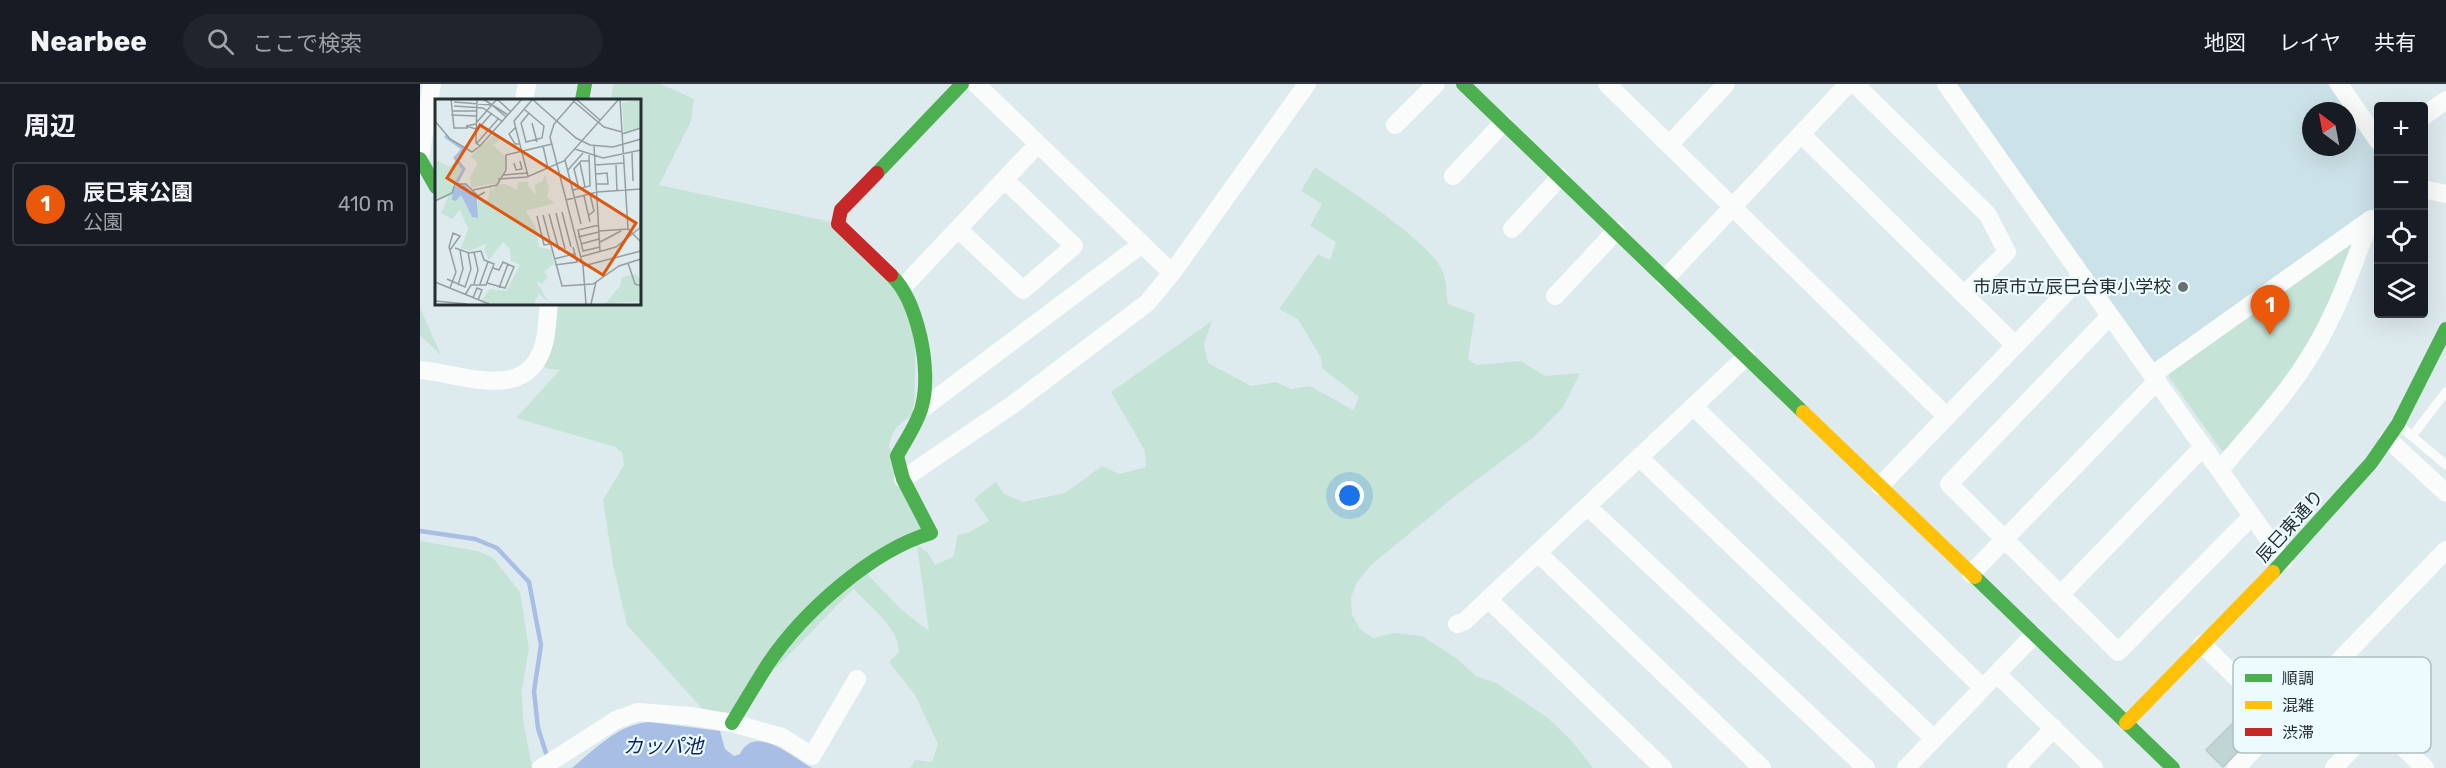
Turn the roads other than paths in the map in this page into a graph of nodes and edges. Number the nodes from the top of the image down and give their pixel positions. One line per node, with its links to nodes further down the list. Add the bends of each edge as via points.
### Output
1 (432, 84): 25 (street)
2 (527, 84): 15 (street)
3 (585, 84): 16 (street)
4 (962, 84): 41 (street, via 841,210 838,224)
5 (976, 84): 23 (street)
6 (1307, 84): 38 (street)
7 (1436, 84): 20 (street)
8 (1463, 84): 19 (street)
9 (1607, 84): 24 (street)
10 (1848, 84): 22 (street)
11 (1855, 84): 42 (street, via 1988,215 2007,252)
12 (1946, 84): 39 (street)
13 (1715, 88): 24 (street)
14 (2348, 88): 21 (street)
15 (524, 99)
16 (582, 99)
17 (2446, 100): 18 (street)
18 (2428, 113)
19 (1503, 123): 26 (street); 27 (street)
20 (1395, 125)
21 (2374, 132)
22 (1801, 134): 32 (street); 42 (street)
23 (1038, 144): 28 (street); 37 (street)
24 (1669, 145): 32 (street)
25 (420, 158): 29 (street)
26 (1453, 176)
27 (1560, 177): 35 (street); 36 (street)
28 (1005, 180): 34 (street); 34 (street, via 1074,246 1023,290)
29 (435, 185)
30 (2428, 190): 31 (street)
31 (2446, 194)
32 (1732, 207): 40 (street); 54 (street)
33 (2374, 217): 50 (street); 60 (street, via 2335,310 2313,351 2292,384)
34 (959, 230): 41 (street)
35 (1512, 230)
36 (1616, 231): 40 (street); 43 (street)
37 (1142, 244): 38 (street); 53 (street)
38 (1172, 273): 61 (street, via 1147,303 1012,405)
39 (2082, 276): 45 (street); 47 (street)
40 (1665, 279): 48 (street)
41 (903, 287): 53 (street, via 924,347 927,382)
42 (1964, 295): 47 (street)
43 (1556, 296)
44 (549, 304): 49 (street, via 539,357 514,380 495,381)
45 (2110, 316): 50 (street); 66 (street, via 1949,484)
46 (2446, 329): 55 (street, 辰巳東通り)
47 (2015, 345): 54 (street)
48 (1746, 357): 52 (street); 62 (street)
49 (420, 370)
50 (2155, 378): 57 (street); 66 (street)
51 (2446, 392): 56 (lane)
52 (1694, 407): 58 (street); 80 (street)
53 (922, 409): 61 (street, via 897,456)
54 (1946, 416): 62 (street)
55 (2393, 432): 56 (lane); 63 (street); 69 (street, 辰巳東通り, via 2371,463)
56 (2412, 436): 59 (lane)
57 (2203, 447): 60 (street); 71 (street)
58 (1640, 458): 64 (street); 84 (street)
59 (2446, 465)
60 (2220, 470): 65 (street)
61 (903, 479): 81 (street, via 930,533 891,550 846,582 811,614 769,663)
62 (1880, 486): 70 (street)
63 (2446, 493)
64 (1588, 507): 68 (street); 91 (street)
65 (2252, 516): 69 (street); 71 (street, via 2118,652)
66 (2004, 538): 70 (street); 71 (street)
67 (2446, 550): 76 (street)
68 (1538, 553): 72 (street); 90 (street)
69 (2284, 561): 75 (street, 辰巳東通り)
70 (1971, 574): 74 (street)
71 (2060, 595)
72 (1488, 599): 73 (street); 89 (street)
73 (1457, 624)
74 (2034, 635): 77 (street); 82 (street)
75 (2202, 644): 78 (street); 82 (street, 辰巳東通り)
76 (2342, 657)
77 (1996, 674): 80 (street); 83 (street)
78 (2233, 674)
79 (857, 679): 81 (street, via 812,756 782,737)
80 (1983, 688): 84 (street)
81 (732, 723): 88 (street, via 651,712 627,715)
82 (2126, 723): 95 (street)
83 (2054, 728): 93 (street); 94 (street)
84 (1934, 739): 92 (street)
85 (2250, 753): 96 (street)
86 (2348, 753): 97 (street)
87 (2409, 753): 98 (street)
88 (541, 768)
89 (1663, 768)
90 (1762, 768)
91 (1866, 768)
92 (1906, 768)
93 (2016, 768)
94 (2094, 768)
95 (2173, 768)
96 (2236, 768)
97 (2334, 768)
98 (2425, 768)

